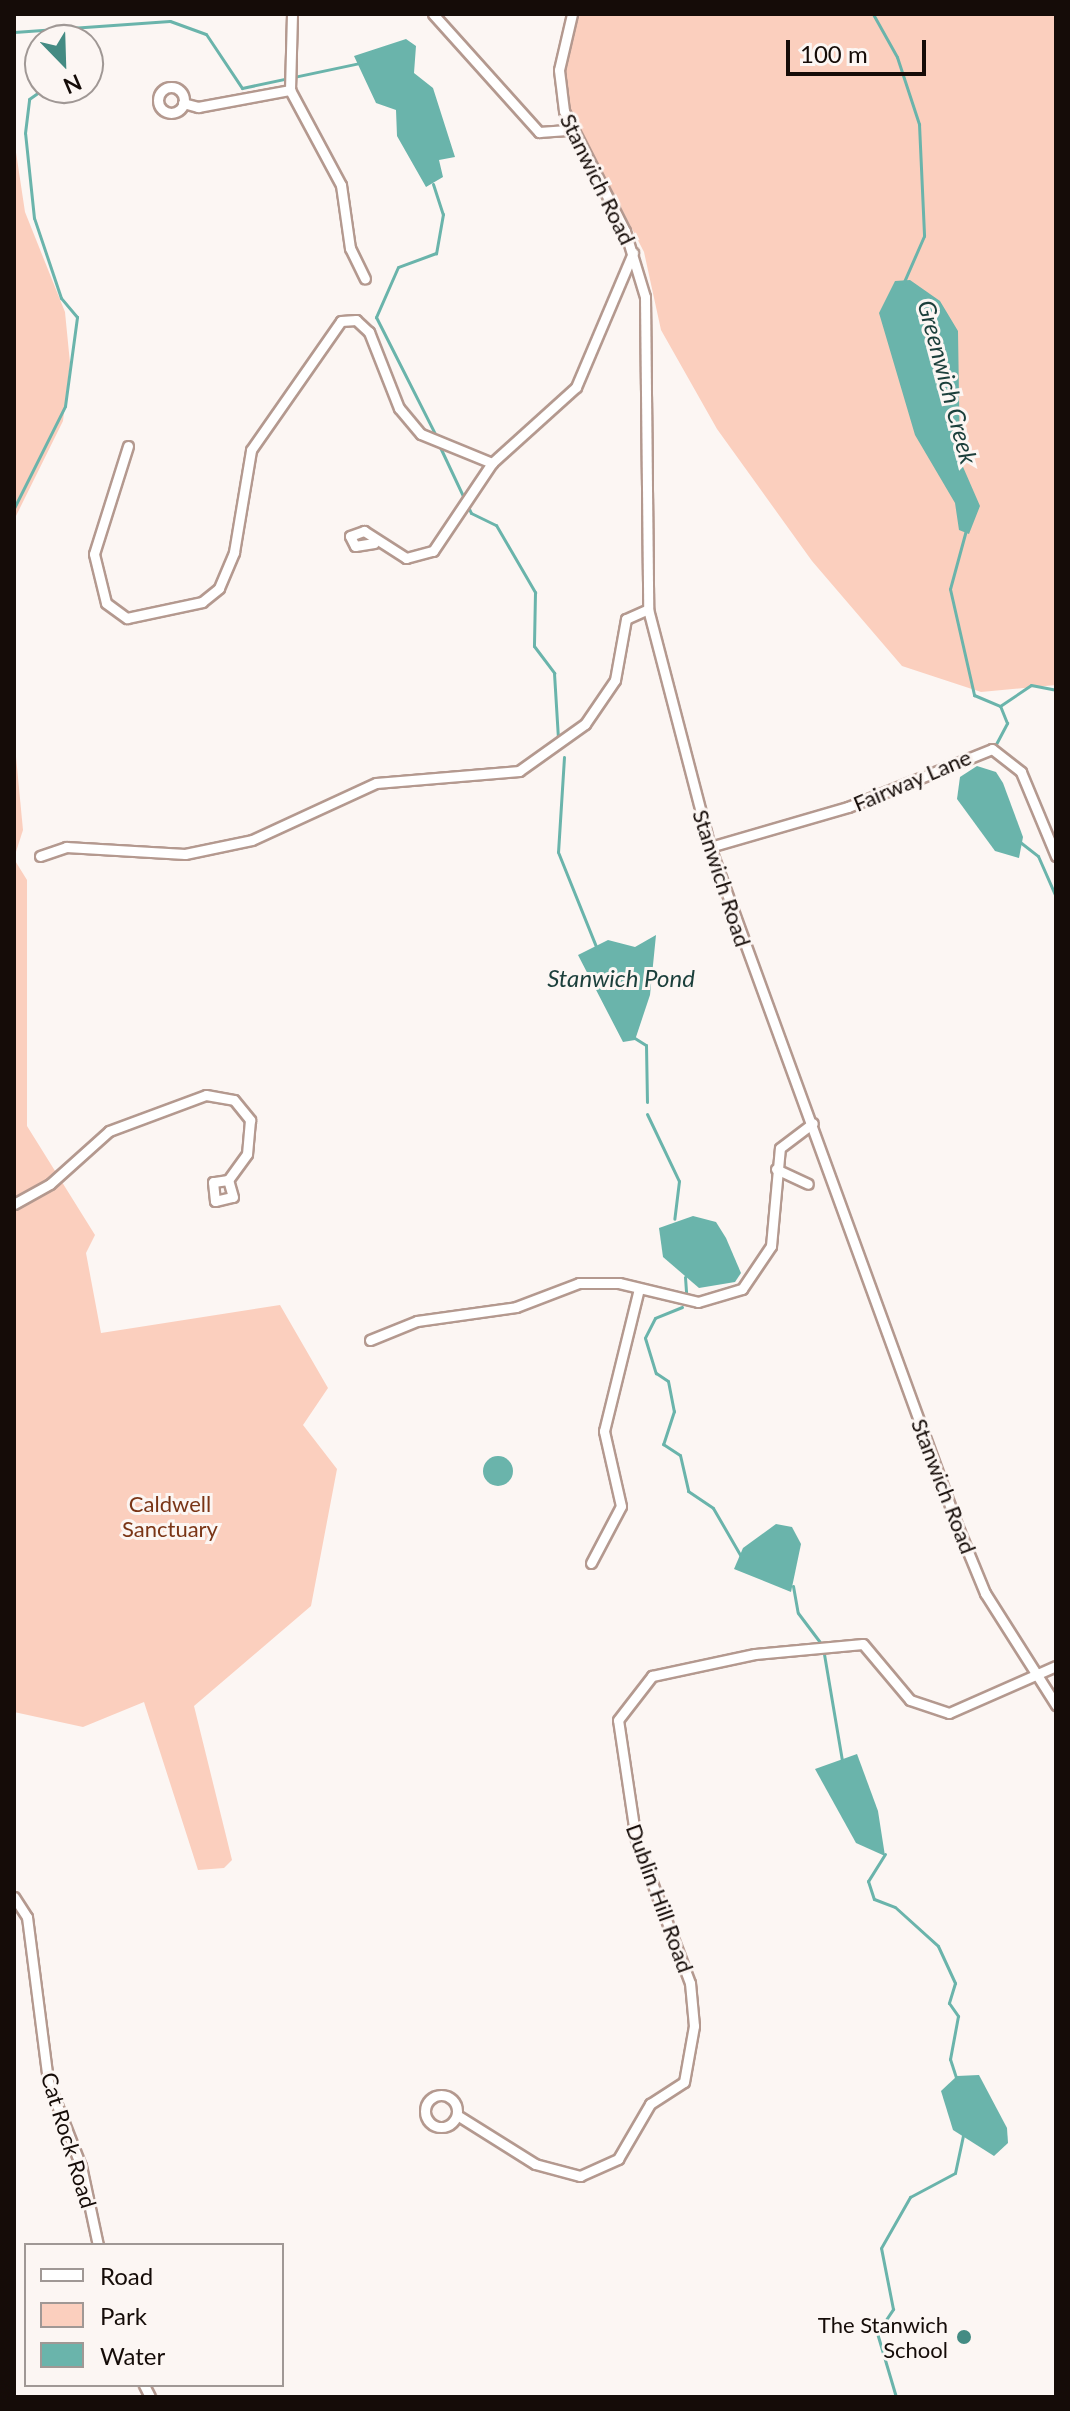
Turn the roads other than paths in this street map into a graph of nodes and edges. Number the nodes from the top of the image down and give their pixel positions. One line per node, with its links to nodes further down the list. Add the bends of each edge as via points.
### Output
1 (292, 14): 4 (street)
2 (433, 14): 6 (street, via 539,132)
3 (572, 14): 6 (street, Stanwich Road, via 559,75)
4 (290, 90): 5 (street, via 198,107); 8 (street, via 341,185 350,248)
5 (183, 103)
6 (571, 130): 7 (street, Stanwich Road)
7 (633, 253): 10 (street, via 576,387); 12 (street, Stanwich Road, via 651,355)
8 (365, 279)
9 (128, 446): 10 (street, via 94,554 106,603 127,618 193,605 219,588 234,552 251,450 341,321 356,320 369,332 399,408 421,434)
10 (492, 463): 11 (street, via 421,558)
11 (374, 543)
12 (648, 609): 13 (street, Stanwich Road); 14 (street, via 626,619 605,700 553,753 519,771 376,783 252,840 185,854 66,847)
13 (710, 847): 15 (street, Fairway Lane, via 848,807 992,749 1021,772); 16 (street, Stanwich Road)
14 (40, 856)
15 (1056, 856)
16 (813, 1123): 17 (street, via 787,1138); 25 (street, Stanwich Road, via 980,1581)
17 (776, 1169): 19 (street); 21 (street, via 771,1246 751,1283 698,1302)
18 (228, 1180): 20 (street, via 252,1143 250,1120 234,1100 206,1095 109,1131 50,1184)
19 (808, 1184)
20 (14, 1204)
21 (639, 1288): 22 (street, via 579,1283 516,1307 417,1321); 23 (street, via 604,1431 621,1506)
22 (370, 1340)
23 (591, 1563)
24 (1056, 1666): 25 (street)
25 (1038, 1674): 26 (street, Stanwich Road); 28 (street, Dublin Hill Road, via 949,1713 910,1700 863,1644 755,1654 652,1676 618,1720 636,1840 690,1983 694,2026 684,2082 650,2104 618,2159 580,2176 535,2164)
26 (1056, 1705)
27 (14, 1897): 29 (street, Cat Rock Road, via 27,1917 48,2082 81,2166)
28 (457, 2115)
29 (98, 2243)

